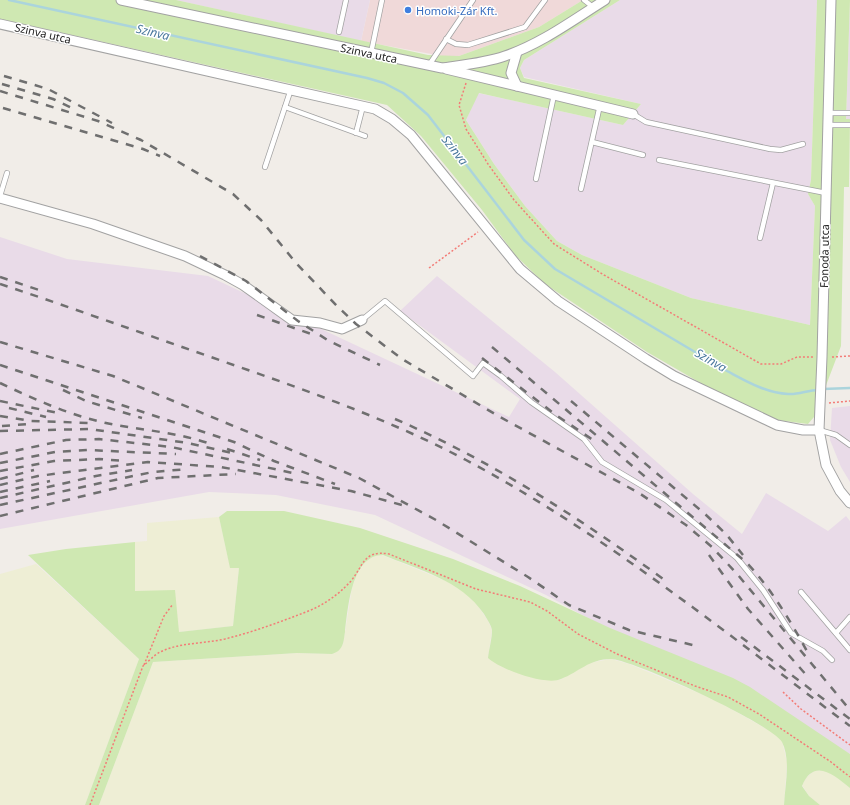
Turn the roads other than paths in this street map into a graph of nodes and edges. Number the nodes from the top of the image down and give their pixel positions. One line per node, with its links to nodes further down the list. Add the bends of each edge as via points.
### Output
1 (121, 0): 14 (street, Szinva utca)
2 (346, 0): 11 (lane)
3 (382, 0): 14 (lane)
4 (472, 0): 12 (lane)
5 (545, 0): 12 (lane, via 525,26 468,45 456,44)
6 (584, 0): 9 (lane)
7 (604, 0): 9 (street, Szinva utca)
8 (831, 0): 23 (street, Fonoda utca)
9 (593, 7): 13 (street, Szinva utca, via 552,34)
10 (0, 24): 18 (street, Szinva utca)
11 (339, 32)
12 (446, 39): 15 (lane)
13 (517, 52): 16 (street, Szinva utca, via 473,64); 17 (street, via 511,73)
14 (371, 54): 15 (street, Szinva utca)
15 (428, 65): 16 (street, Szinva utca)
16 (442, 68): 17 (street)
17 (517, 86): 19 (street)
18 (291, 89): 20 (street, Szinva utca); 22 (lane)
19 (554, 95): 21 (street); 36 (lane)
20 (365, 105): 28 (lane); 43 (street, Szinva utca, via 384,113 411,135 520,269 538,286 674,376 777,425)
21 (600, 105): 24 (street); 30 (lane)
22 (285, 107): 28 (lane); 34 (lane)
23 (828, 113): 25 (lane); 26 (street, Fonoda utca)
24 (633, 114): 31 (lane, via 646,122 770,149 781,150)
25 (850, 114)
26 (828, 125): 27 (lane); 39 (street, Fonoda utca)
27 (850, 125)
28 (356, 133): 29 (lane)
29 (365, 136)
30 (592, 142): 32 (lane); 38 (lane)
31 (803, 144)
32 (644, 155)
33 (659, 160): 37 (lane)
34 (265, 167)
35 (7, 173): 40 (lane)
36 (536, 179)
37 (773, 182): 39 (lane); 41 (lane)
38 (581, 189)
39 (826, 193): 43 (street, Fonoda utca, via 822,357 824,406)
40 (0, 197): 42 (street, via 93,224 185,256 243,285 292,320 320,323 342,329)
41 (760, 238)
42 (362, 320): 50 (lane, via 385,301 473,376 483,363 501,376 531,402 584,439 602,462 666,500 737,558 763,590 792,633 823,651)
43 (819, 430): 44 (lane, via 836,435); 45 (street, Fonoda utca, via 826,465 840,491)
44 (850, 445)
45 (850, 503)
46 (801, 592): 48 (lane)
47 (850, 617): 48 (lane)
48 (836, 633): 49 (lane)
49 (850, 650)
50 (832, 660)

